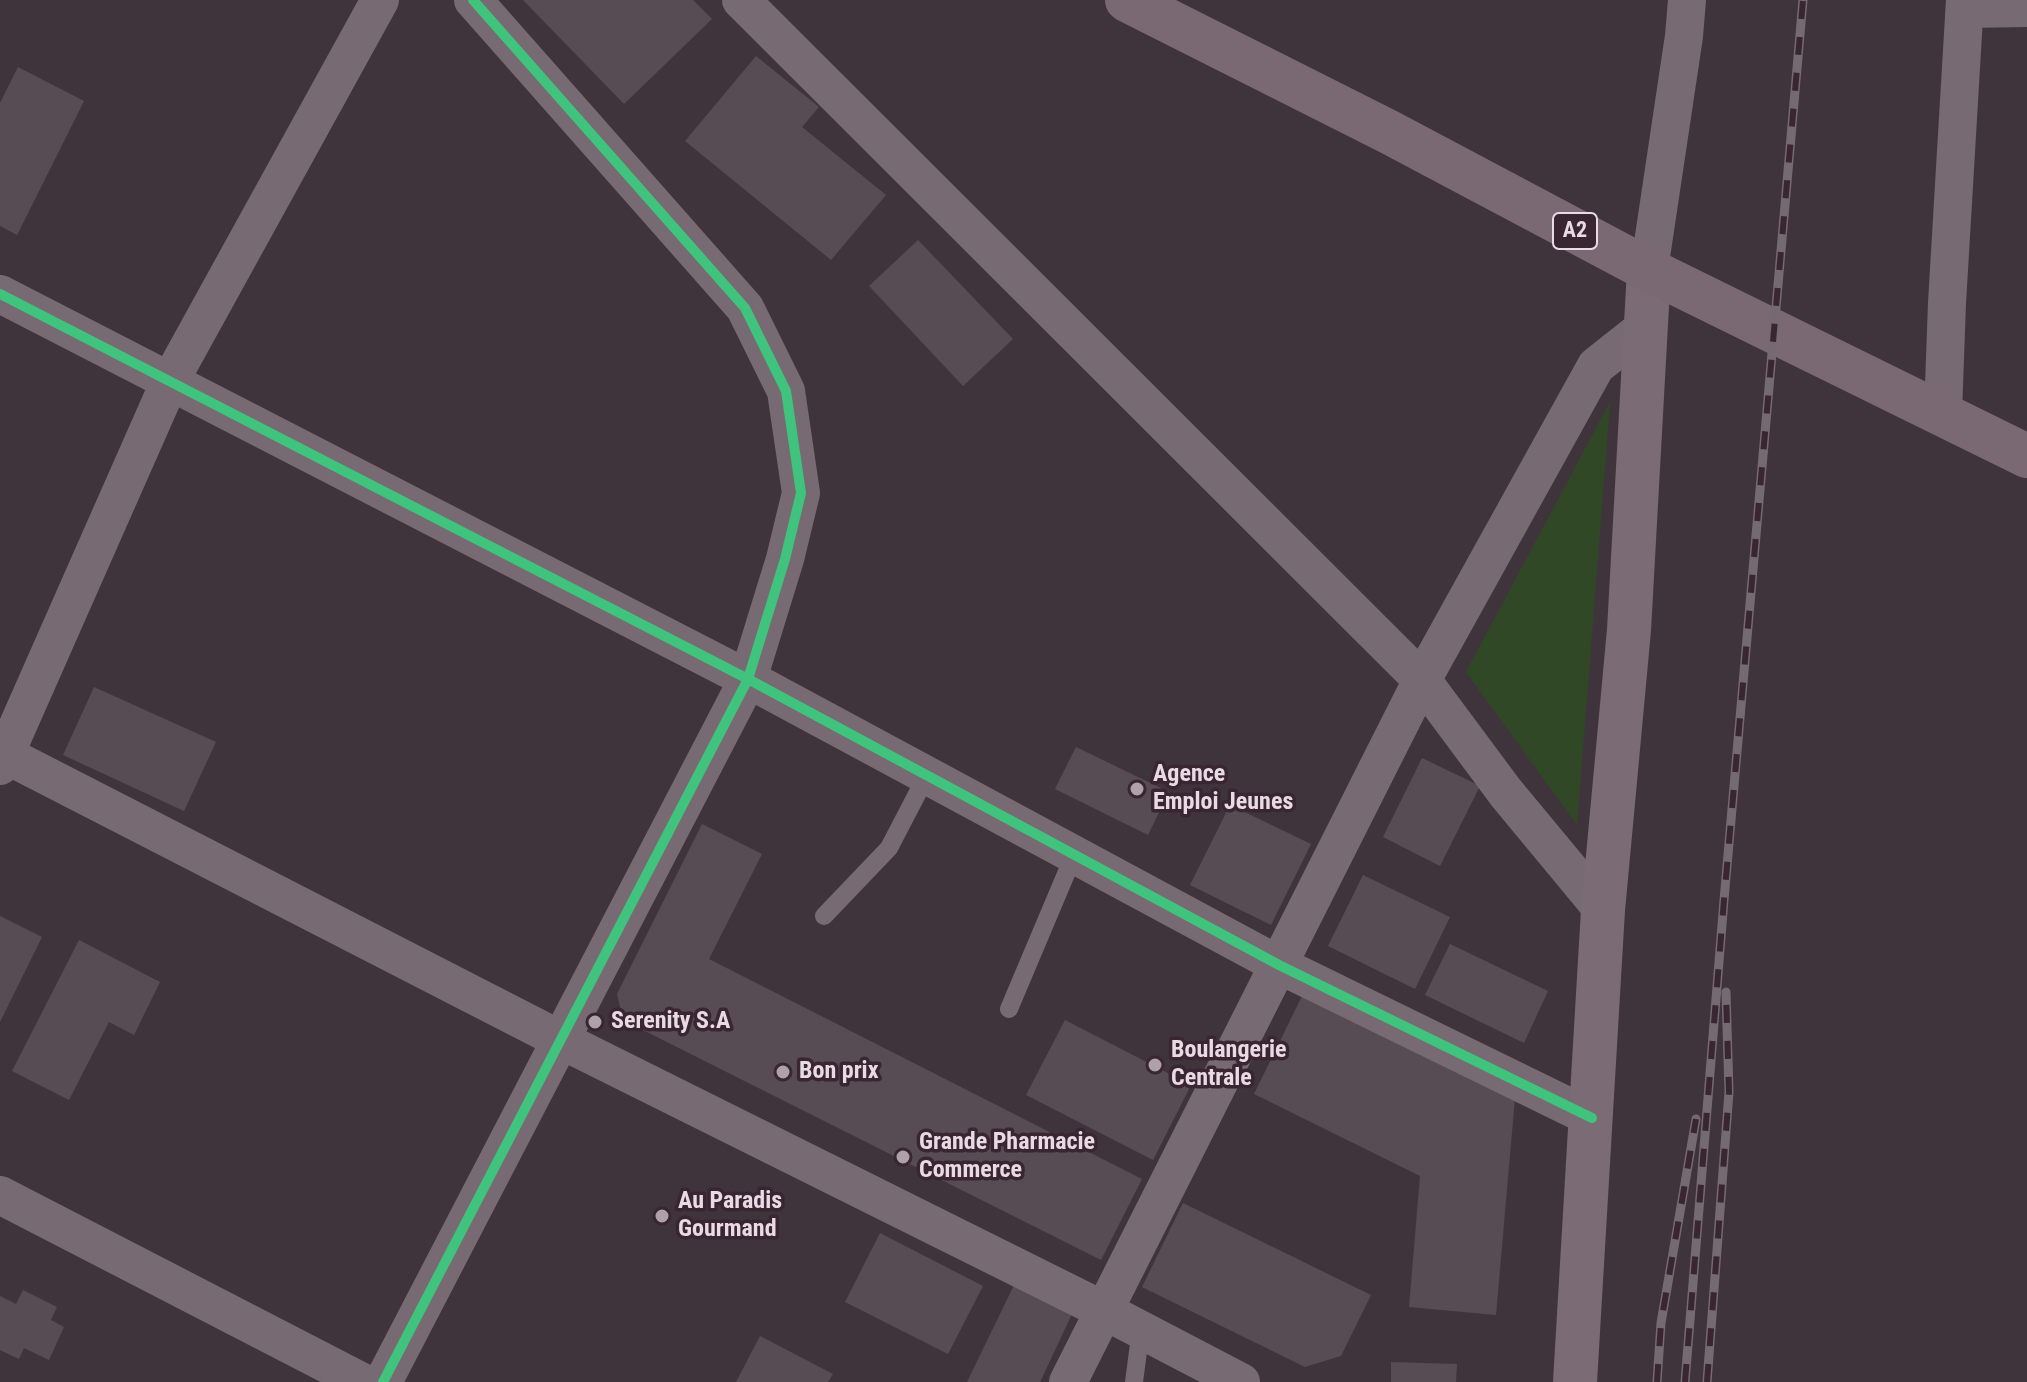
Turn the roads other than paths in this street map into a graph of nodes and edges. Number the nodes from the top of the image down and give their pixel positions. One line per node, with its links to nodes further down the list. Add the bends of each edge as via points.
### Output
1 (380, 0): 11 (street)
2 (473, 0): 14 (street, via 745,308 786,391 801,493)
3 (741, 0): 15 (street)
4 (1127, 0): 8 (main road, A2)
5 (1687, 0): 8 (street)
6 (1965, 4): 7 (street); 12 (street)
7 (2027, 8)
8 (1649, 270): 10 (main road); 12 (main road, A2)
9 (0, 294): 11 (street)
10 (1644, 328): 15 (street, via 1596,366); 19 (main road, via 1629,630)
11 (170, 381): 14 (street); 16 (street)
12 (1943, 413): 13 (main road, A2)
13 (2027, 456)
14 (748, 679): 17 (street); 23 (street)
15 (1422, 680): 19 (street); 21 (street)
16 (2, 757): 23 (street)
17 (927, 775): 18 (street); 20 (lane, via 889,848)
18 (1074, 855): 21 (street); 22 (lane)
19 (1603, 910): 24 (main road)
20 (824, 916)
21 (1279, 965): 24 (street); 26 (street)
22 (1009, 1009)
23 (559, 1039): 26 (street); 29 (street)
24 (1592, 1118): 33 (main road)
25 (0, 1195): 28 (street)
26 (1103, 1310): 27 (street); 30 (street)
27 (1141, 1329): 31 (lane); 32 (street)
28 (362, 1382)
29 (383, 1382)
30 (1068, 1382)
31 (1134, 1382)
32 (1241, 1382)
33 (1575, 1382)

